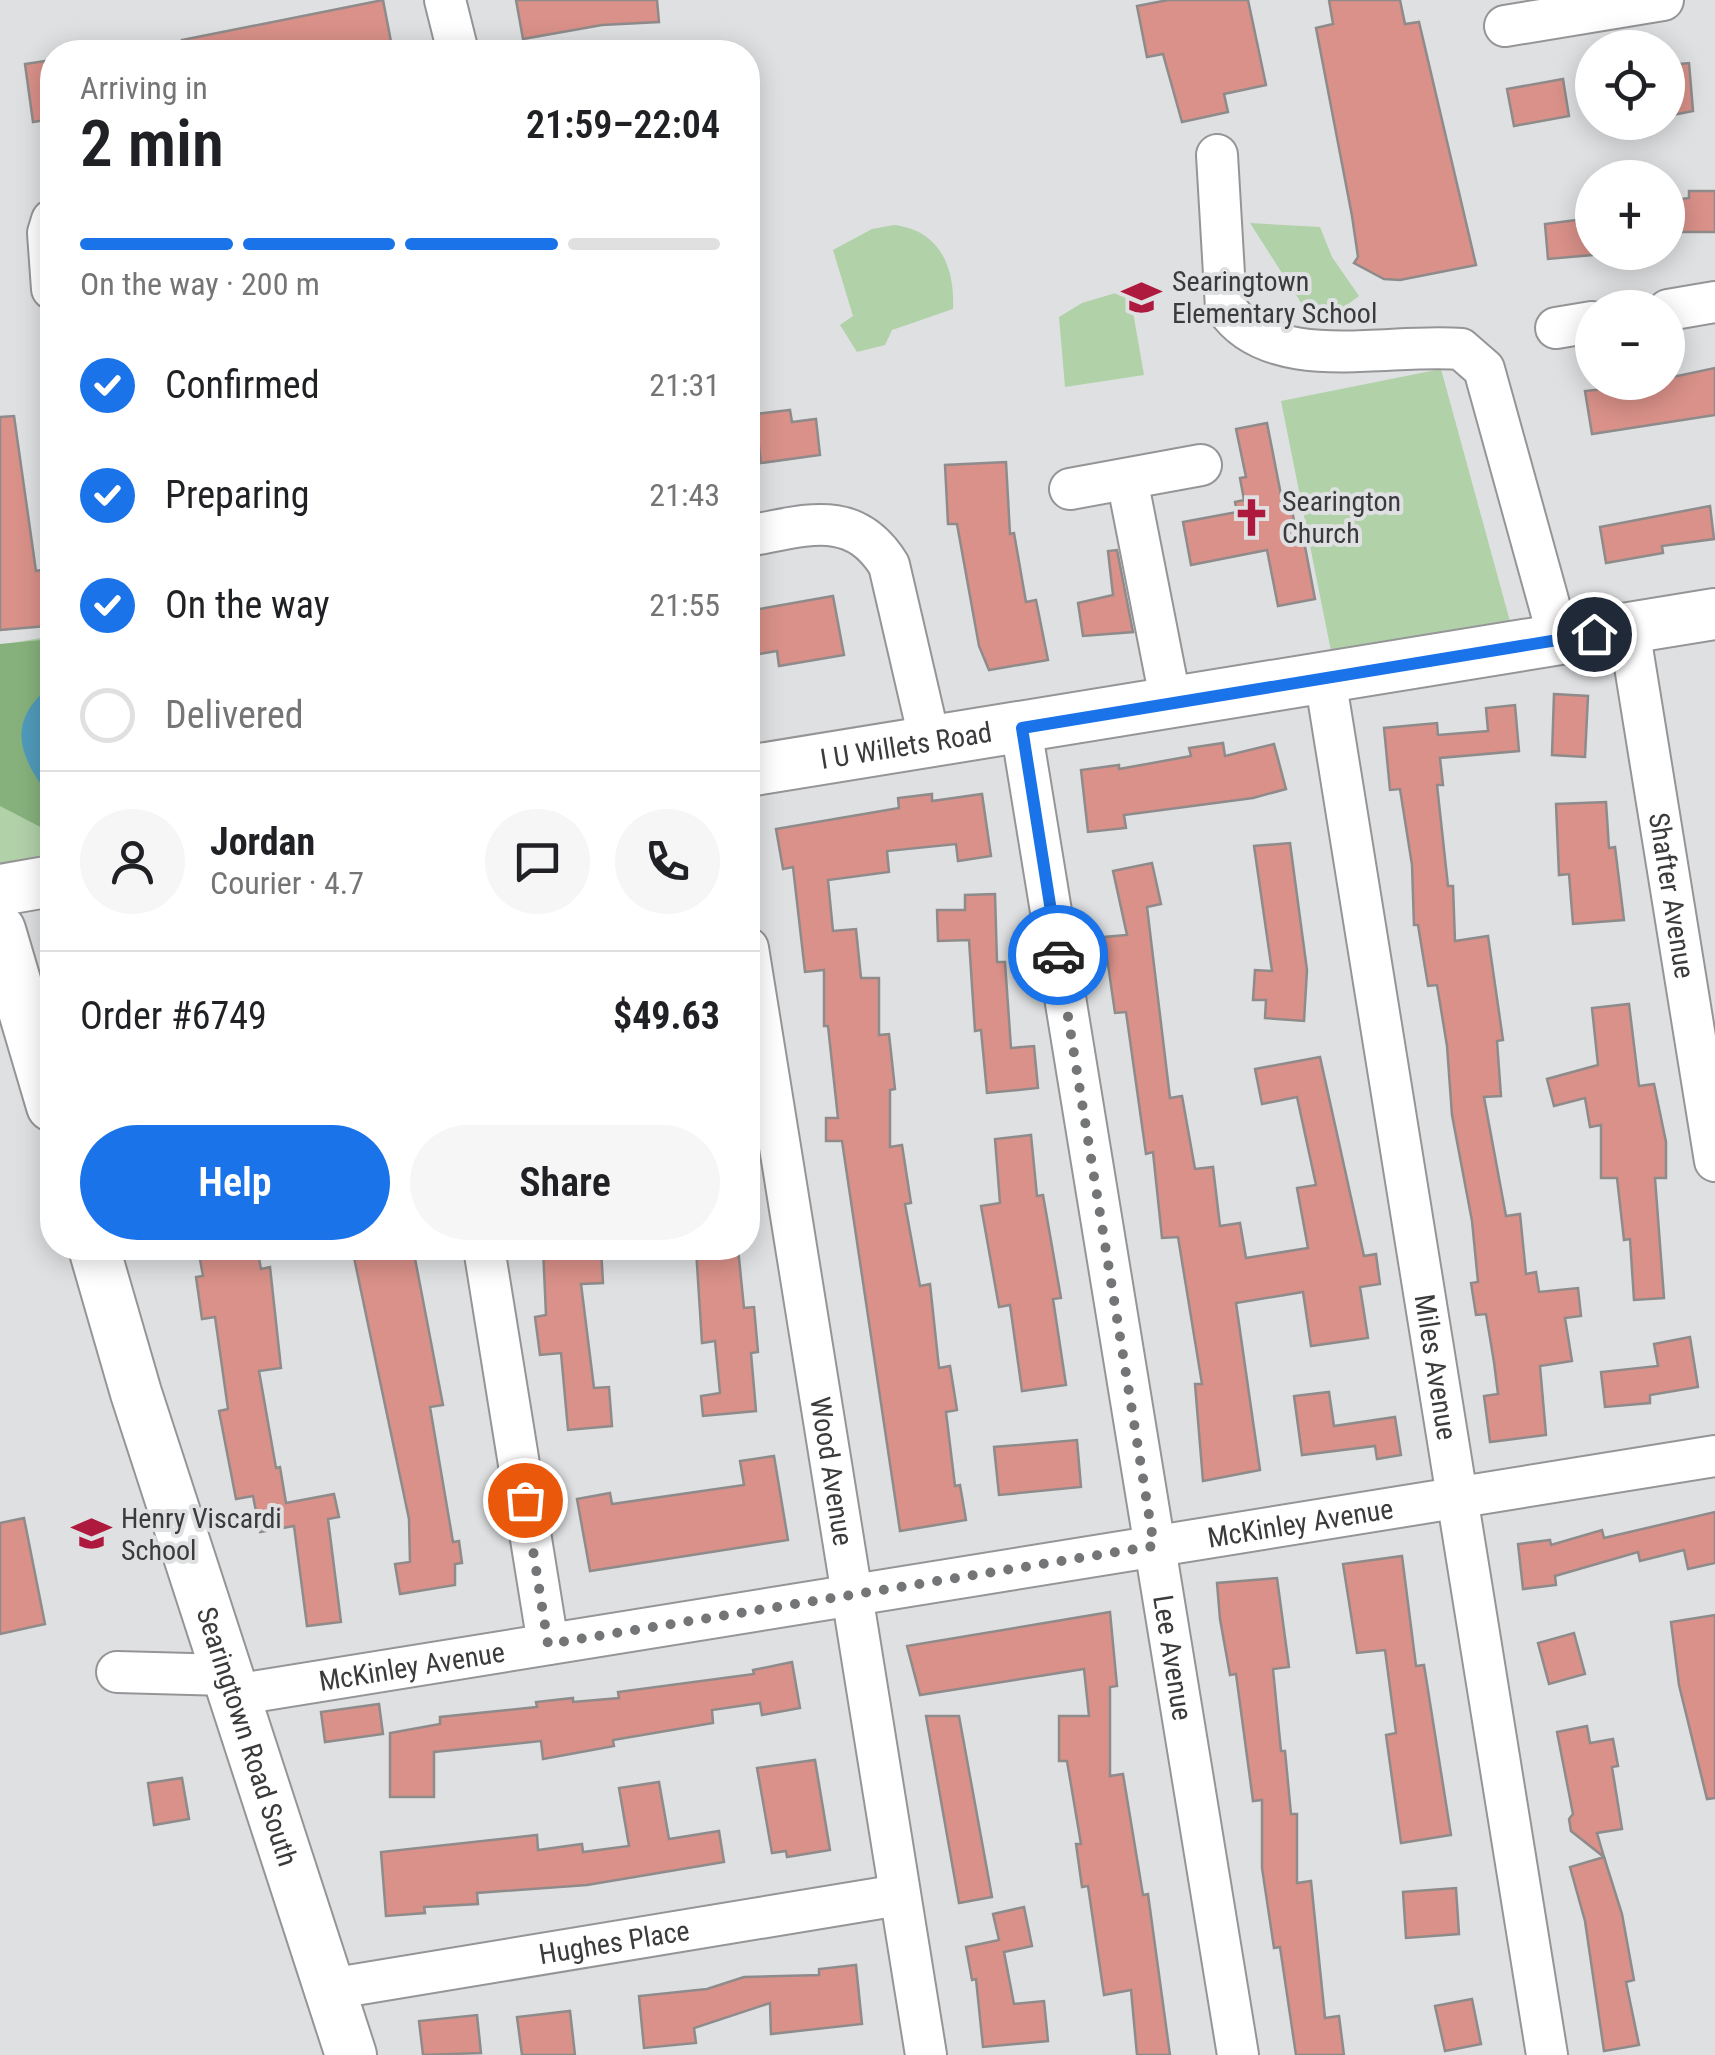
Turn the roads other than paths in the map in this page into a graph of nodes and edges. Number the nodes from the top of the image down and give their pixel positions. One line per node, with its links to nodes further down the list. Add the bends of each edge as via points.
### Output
1 (446, 0): 4 (street)
2 (1663, 0): 3 (street)
3 (1505, 26)
4 (455, 40)
5 (1216, 155): 14 (street, via 1226,308 1253,337 1321,349 1461,349 1484,369)
6 (1715, 302): 7 (street)
7 (1685, 307)
8 (1200, 465): 9 (street)
9 (1127, 479): 10 (street); 16 (street)
10 (1070, 489)
11 (760, 535): 18 (street, via 840,525 876,544 889,565)
12 (1715, 614): 13 (main road, I U Willets Road)
13 (1629, 629): 14 (main road, I U Willets Road); 25 (street, Shafter Avenue)
14 (1558, 640): 15 (main road, I U Willets Road)
15 (1325, 678): 16 (main road, I U Willets Road); 29 (street, Miles Avenue)
16 (1171, 703): 17 (main road, I U Willets Road)
17 (1022, 728): 18 (main road, I U Willets Road); 30 (street, Lee Avenue)
18 (930, 742): 19 (main road, I U Willets Road)
19 (760, 769)
20 (40, 884): 21 (main road)
21 (0, 890)
22 (0, 930): 24 (main road)
23 (760, 1023): 31 (street, Wood Avenue)
24 (40, 1065)
25 (1715, 1162)
26 (98, 1260): 34 (main road, Searingtown Road South)
27 (486, 1260): 32 (street)
28 (1715, 1456): 29 (street, McKinley Avenue)
29 (1458, 1497): 30 (street, McKinley Avenue); 40 (street, Miles Avenue)
30 (1154, 1546): 31 (street, McKinley Avenue); 39 (street, Lee Avenue)
31 (852, 1596): 32 (street, McKinley Avenue); 35 (street, Wood Avenue)
32 (548, 1644): 34 (street, McKinley Avenue)
33 (117, 1672): 34 (street, McKinley Avenue)
34 (230, 1685): 36 (main road, Searingtown Road South)
35 (899, 1895): 36 (street, Hughes Place); 38 (street, Wood Avenue)
36 (330, 1989): 37 (main road, Searingtown Road South)
37 (351, 2055)
38 (926, 2055)
39 (1238, 2055)
40 (1547, 2055)

